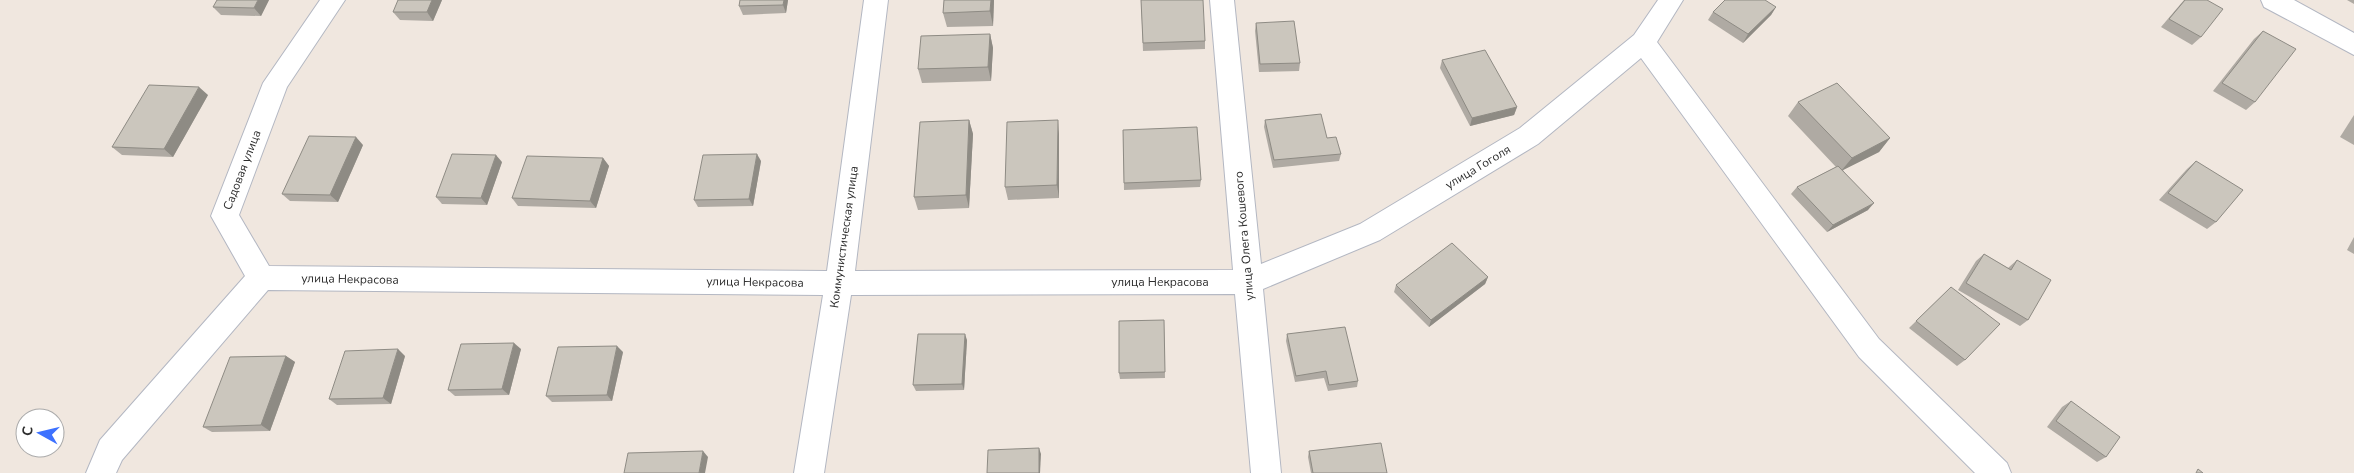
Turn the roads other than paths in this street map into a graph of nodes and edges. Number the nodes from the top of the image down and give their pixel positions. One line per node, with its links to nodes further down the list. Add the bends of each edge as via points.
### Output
1 (333, 0): 8 (street, Садовая улица, via 276,83 225,216)
2 (876, 0): 10 (street, Коммунистическая улица)
3 (1222, 0): 9 (street, улица Олега Кошевого)
4 (1671, 0): 6 (street, улица Гоголя)
5 (2273, 0): 7 (street)
6 (1643, 42): 9 (street, улица Гоголя, via 1521,142 1370,232); 14 (street, via 1869,348)
7 (2354, 45)
8 (261, 278): 10 (street, улица Некрасова); 11 (street, via 111,450)
9 (1248, 282): 10 (street, улица Некрасова); 13 (street, улица Олега Кошевого)
10 (839, 283): 12 (street, Коммунистическая улица)
11 (101, 473)
12 (809, 473)
13 (1266, 473)
14 (1996, 473)

